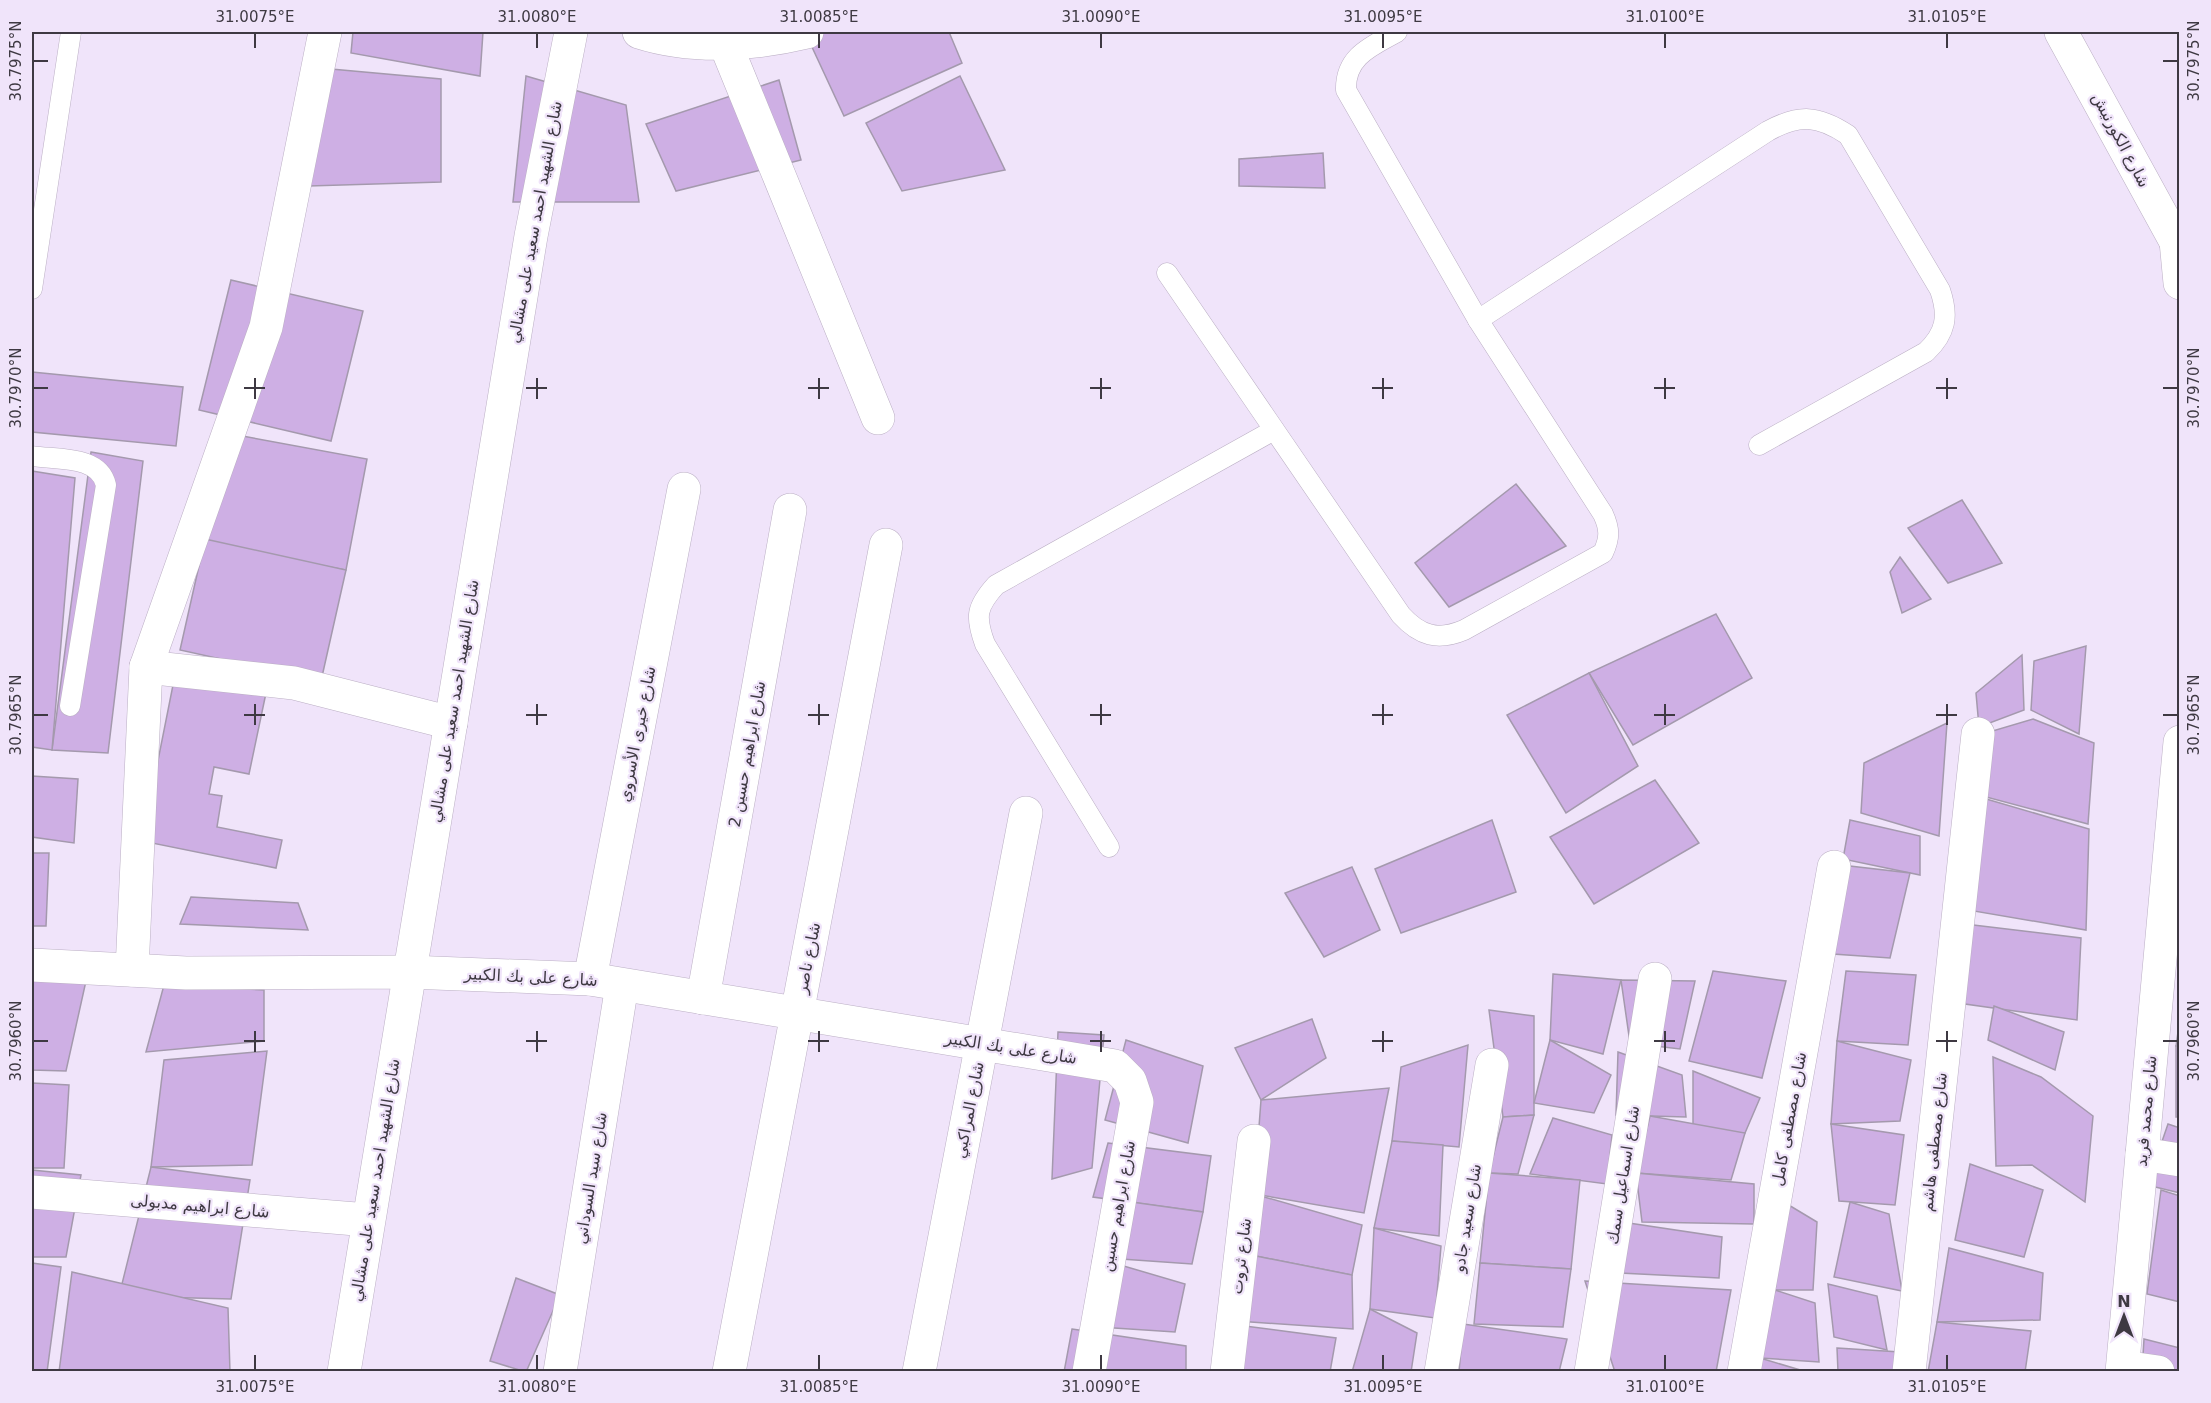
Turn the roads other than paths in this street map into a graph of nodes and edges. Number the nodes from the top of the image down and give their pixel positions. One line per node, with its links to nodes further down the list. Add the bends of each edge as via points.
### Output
1 (71, 32): 12 (lane)
2 (325, 32): 21 (street, via 266,327)
3 (572, 32): 23 (street, شارع الشهيد احمد سعيد على مشالي, via 531,236)
4 (639, 32): 8 (street, via 673,41)
5 (807, 32): 8 (street)
6 (1397, 32): 13 (lane, via 1361,52 1351,63 1346,90)
7 (2061, 32): 9 (street, شارع الكورنيش)
8 (725, 43): 14 (street)
9 (2178, 245): 11 (street)
10 (1167, 273): 15 (lane)
11 (2180, 284)
12 (32, 289)
13 (1478, 320): 15 (lane, via 1609,527 1603,553 1464,630 1448,637 1430,636 1413,628); 16 (lane, via 1768,131 1787,121 1809,118 1830,123 1848,135 1940,290 1946,306 1946,324 1939,340 1926,352)
14 (878, 418)
15 (1274, 430): 27 (lane, via 996,585 982,600 977,623 985,644)
16 (1759, 445)
17 (32, 456): 22 (lane, via 90,464 104,476 106,485)
18 (684, 489): 32 (street, شارع خيرى الأسروي)
19 (790, 510): 35 (street, شارع ابراهيم حسين 2)
20 (886, 545): 36 (street, شارع ناصر)
21 (146, 667): 23 (street, via 294,683); 30 (street)
22 (70, 706)
23 (451, 723): 31 (street, شارع الشهيد احمد سعيد على مشالي)
24 (1978, 734): 55 (street, شارع مصطفى هاشم)
25 (2180, 742): 41 (street, شارع محمد فريد)
26 (1026, 813): 37 (street, شارع المراكبي)
27 (1109, 847)
28 (1834, 867): 54 (street, شارع مصطفى كامل)
29 (32, 965): 30 (street, شارع على بك الكبير)
30 (132, 970): 31 (street, شارع على بك الكبير)
31 (409, 972): 32 (street, شارع على بك الكبير); 44 (street, شارع الشهيد احمد سعيد على مشالي)
32 (590, 979): 34 (street, شارع على بك الكبير)
33 (1655, 979): 53 (street, شارع اسماعيل سمك)
34 (622, 984): 35 (street, شارع على بك الكبير); 47 (street, شارع سيد السوداني)
35 (703, 998): 36 (street, شارع على بك الكبير)
36 (797, 1015): 37 (street, شارع على بك الكبير); 48 (street, شارع ناصر)
37 (982, 1043): 38 (street, شارع على بك الكبير); 49 (street, شارع المراكبي)
38 (1096, 1062): 50 (street, شارع ابراهيم حسين, via 1115,1066 1130,1081 1137,1102)
39 (1492, 1065): 52 (street, شارع سعيد جادو)
40 (1254, 1141): 51 (street, شارع ثروت)
41 (2142, 1154): 42 (street); 45 (street, شارع محمد فريد)
42 (2180, 1160)
43 (32, 1192): 44 (street, شارع ابراهيم مدبولى)
44 (368, 1220): 46 (street, شارع الشهيد احمد سعيد على مشالي)
45 (2122, 1369): 56 (street)
46 (344, 1371)
47 (560, 1371)
48 (729, 1371)
49 (919, 1371)
50 (1089, 1371)
51 (1227, 1371)
52 (1441, 1371)
53 (1591, 1371)
54 (1744, 1371)
55 (1909, 1371)
56 (2158, 1371)

